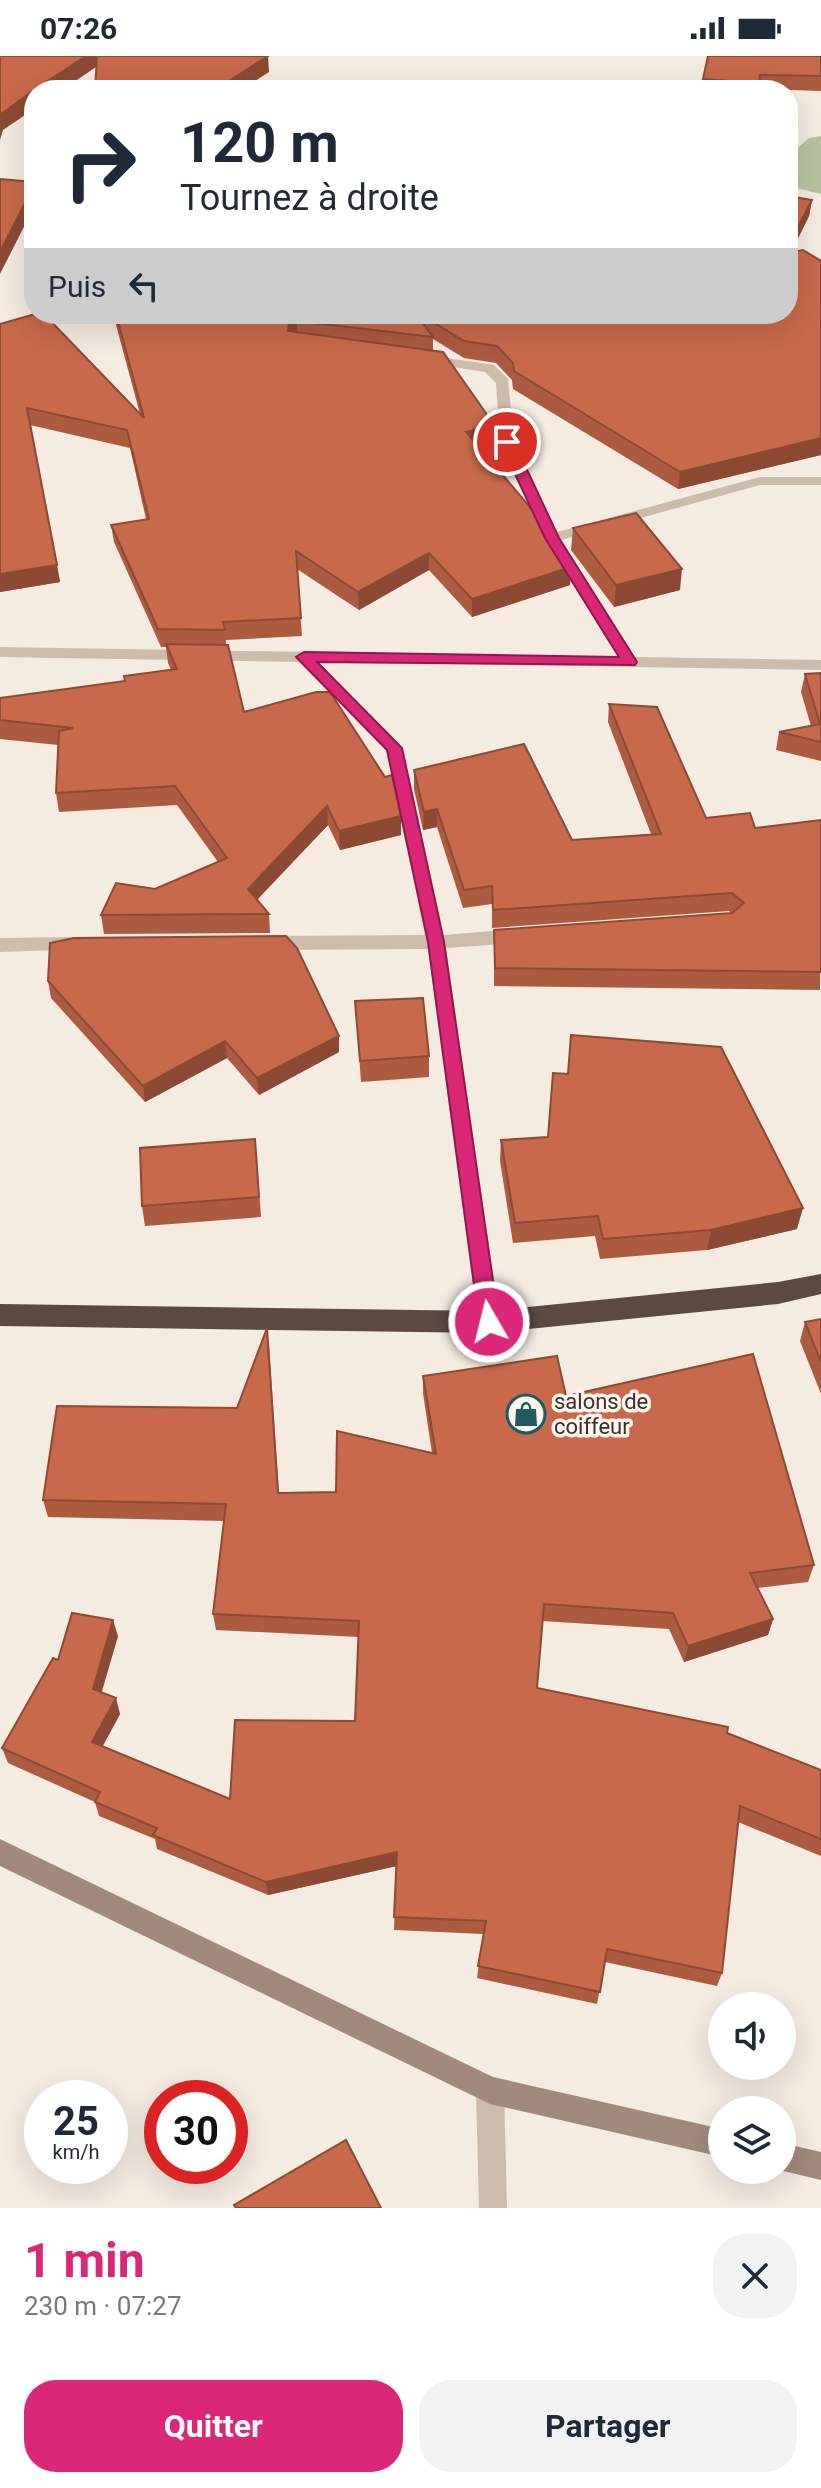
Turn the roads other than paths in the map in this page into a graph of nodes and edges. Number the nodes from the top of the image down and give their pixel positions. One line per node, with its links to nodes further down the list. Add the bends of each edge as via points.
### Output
1 (415, 358): 3 (street, via 489,368 503,382 507,442)
2 (821, 481): 3 (street, via 760,481)
3 (552, 538): 6 (street)
4 (0, 652): 5 (street)
5 (304, 657): 6 (street); 9 (street, via 394,748)
6 (630, 662): 7 (street)
7 (821, 665)
8 (544, 934): 9 (street)
9 (436, 942): 10 (street); 15 (street)
10 (249, 943)
11 (93, 944): 12 (street)
12 (0, 945)
13 (821, 1284): 15 (highway, via 778,1293)
14 (0, 1315): 15 (highway)
15 (489, 1322)
16 (0, 1852): 17 (street)
17 (490, 2090): 18 (street); 21 (street)
18 (708, 2140)
19 (796, 2160): 20 (street)
20 (821, 2166)
21 (493, 2208)

